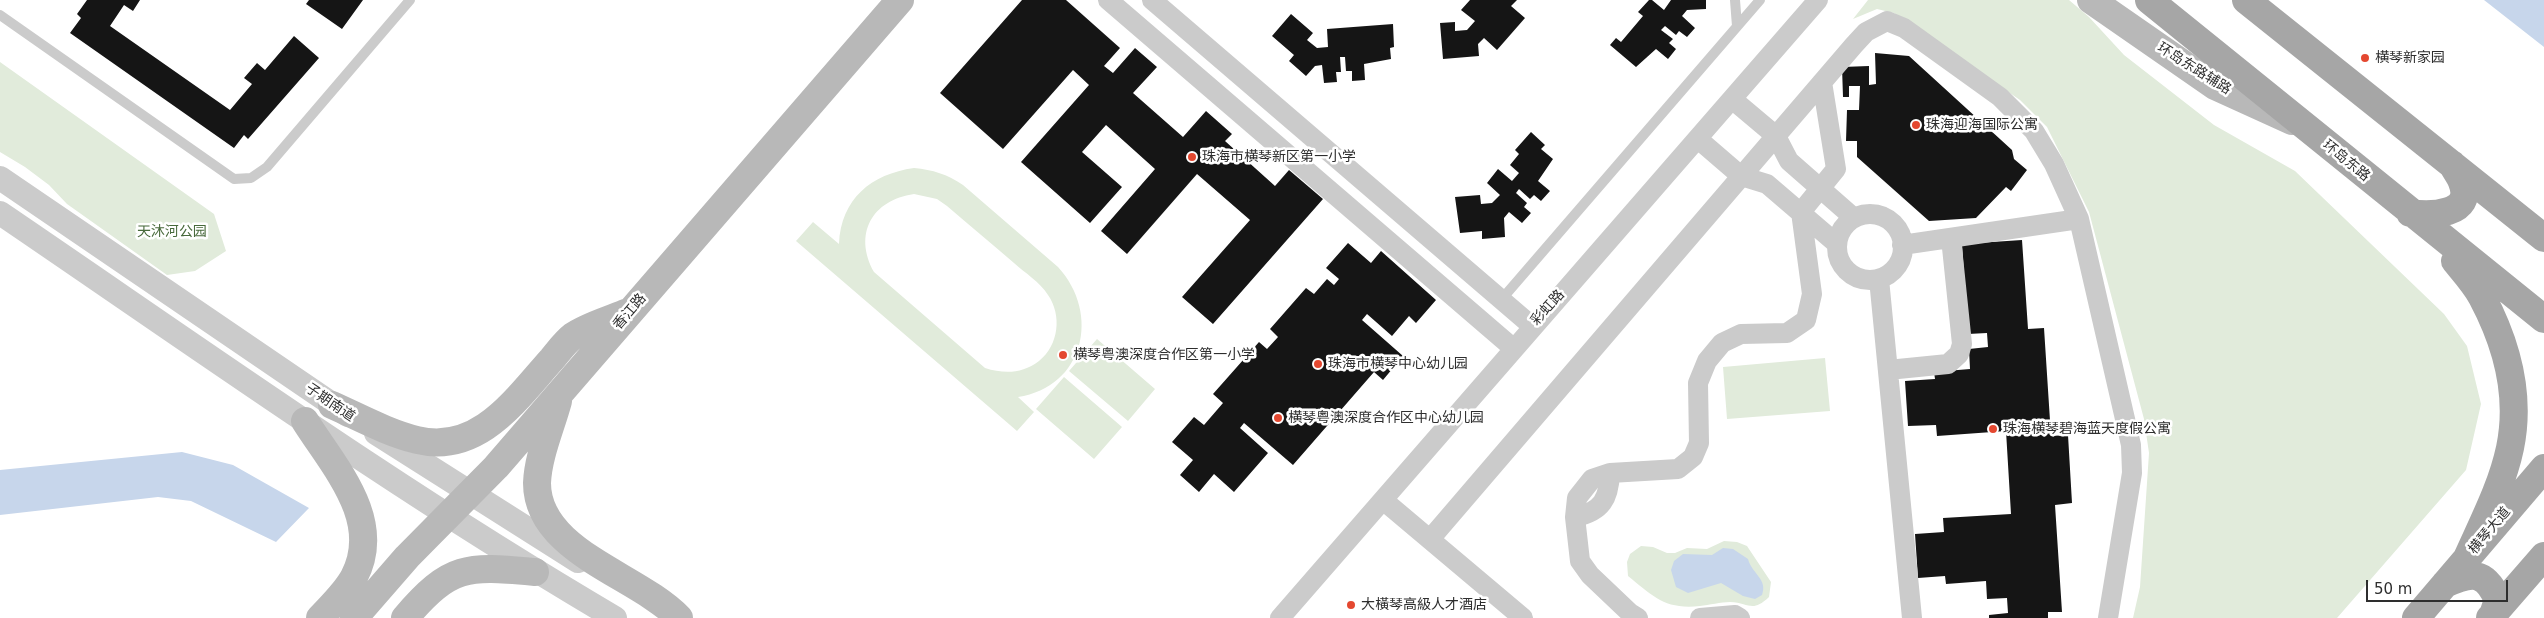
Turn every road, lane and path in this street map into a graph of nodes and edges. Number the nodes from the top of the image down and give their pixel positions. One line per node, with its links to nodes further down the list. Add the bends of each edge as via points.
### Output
1 (410, 0): 11 (lane, via 267,167 251,178 234,179)
2 (900, 0): 33 (main road, 香江路)
3 (1108, 0): 36 (street)
4 (1152, 0): 32 (street)
5 (1735, 0): 12 (lane)
6 (1760, 0): 12 (lane)
7 (1818, 0): 14 (street, 彩虹路)
8 (2091, 0): 15 (main road, 环岛东路辅路, via 2215,86)
9 (2149, 0): 15 (main road, 环岛东路)
10 (2250, 2): 18 (main road)
11 (0, 15)
12 (1737, 26): 32 (lane)
13 (1822, 82): 16 (street); 21 (street, via 1836,169); 25 (street, via 1866,32 1887,21 1894,23 2000,97 2034,132 2054,164)
14 (1732, 99): 16 (street); 17 (street, 彩虹路)
15 (2304, 127): 26 (main road, 环岛东路)
16 (1776, 136): 19 (street); 21 (street, via 1790,161)
17 (1698, 139): 19 (street); 35 (street, 彩虹路)
18 (2452, 164): 26 (main road, via 2462,182 2464,192 2460,202 2442,214); 28 (main road)
19 (1742, 176): 22 (street, via 1767,184); 45 (street)
20 (0, 178): 39 (street, 子期南道)
21 (1821, 189): 22 (street); 24 (street)
22 (1801, 212): 29 (street); 60 (street, via 1812,294 1806,320 1787,333 1741,334 1722,343 1707,361 1698,383 1699,442 1693,457 1678,469 1610,473 1592,479 1578,498 1575,517 1580,560 1590,575)
23 (0, 213): 40 (street, 子期南道)
24 (1854, 218): 29 (street, via 1843,229); 30 (street, via 1864,214 1886,218 1900,234)
25 (2079, 220): 27 (street); 64 (street, via 2131,445 2132,473)
26 (2420, 220): 34 (main road, 环岛东路); 47 (main road, via 2482,296 2508,358 2514,388 2510,447 2498,488)
27 (1951, 238): 30 (street); 37 (street, via 1962,344 1959,354 1948,364)
28 (2544, 238)
29 (1837, 244): 31 (street, via 1841,264 1848,272 1868,280)
30 (1902, 245): 31 (street, via 1897,266)
31 (1879, 279): 37 (street)
32 (1501, 300): 35 (street)
33 (633, 309): 38 (main road, 香江路); 39 (main road, via 573,336 501,415 487,427 453,442 416,440)
34 (2544, 319)
35 (1532, 326): 36 (street, 彩虹路)
36 (1513, 348): 43 (street, 彩虹路)
37 (1888, 370): 63 (street)
38 (561, 392): 42 (main road, 香江路); 57 (main road, via 539,468 537,484 545,516 566,542 664,603)
39 (332, 405): 42 (street, 子期南道)
40 (305, 421): 44 (street, 子期南道); 52 (main road, via 356,503 364,532 360,563 354,577)
41 (2544, 468): 47 (main road, 横琴大道)
42 (470, 493): 44 (main road, 香江路); 56 (street, 子期南道)
43 (1383, 500): 45 (street); 58 (street, 彩虹路)
44 (449, 515): 48 (street, 子期南道); 53 (main road, 香江路)
45 (1431, 538): 59 (street)
46 (2544, 556): 51 (main road)
47 (2467, 558): 50 (main road, 横琴大道)
48 (535, 572): 54 (main road, via 490,568 450,576 427,592); 55 (street, 子期南道)
49 (2544, 575): 51 (main road)
50 (2445, 584): 51 (main road, via 2463,576 2474,575 2485,580 2498,600); 65 (main road, 横琴大道)
51 (2492, 617)
52 (320, 618)
53 (354, 618)
54 (405, 618)
55 (615, 618)
56 (667, 618)
57 (679, 618)
58 (1280, 618)
59 (1523, 618)
60 (1638, 618)
61 (1700, 618): 62 (street, via 1736,614)
62 (1740, 618)
63 (1912, 618)
64 (2108, 618)
65 (2416, 618)

